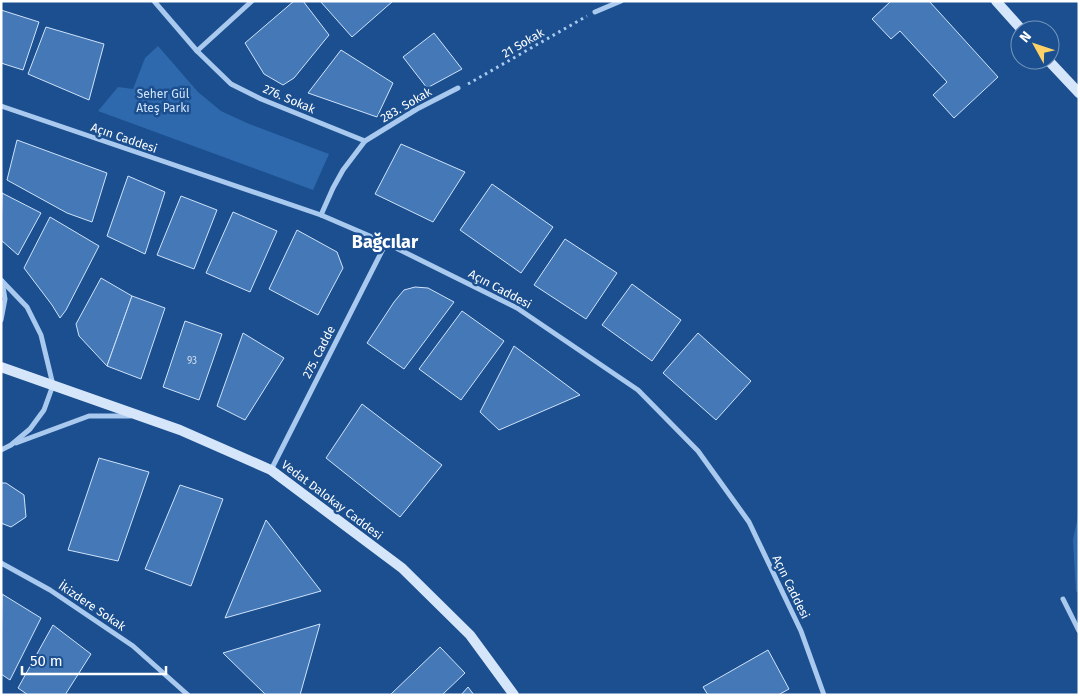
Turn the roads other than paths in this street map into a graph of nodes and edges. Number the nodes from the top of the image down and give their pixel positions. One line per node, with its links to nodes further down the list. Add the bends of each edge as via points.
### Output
1 (154, 1): 7 (street, 276. Sokak)
2 (252, 1): 7 (street)
3 (621, 1): 5 (street)
4 (996, 1): 6 (street)
5 (595, 12)
6 (1013, 20)
7 (196, 51): 12 (street, 276. Sokak, via 231,84)
8 (1057, 70): 10 (street)
9 (458, 88): 12 (street, 283. Sokak)
10 (1079, 93)
11 (1, 106): 13 (street, Açın Caddesi)
12 (365, 141): 13 (street, via 332,188)
13 (321, 215): 14 (street, Açın Caddesi)
14 (386, 242): 22 (street, 275. Cadde); 28 (street, Açın Caddesi, via 517,308 638,390 698,451 749,522 801,631)
15 (2, 280): 16 (street, via 5,299); 18 (street, via 27,307 41,335)
16 (1, 320)
17 (1, 367): 18 (street, Vedat Dalokay Caddesi)
18 (54, 385): 19 (street, Vedat Dalokay Caddesi); 20 (street, via 44,410 30,429)
19 (142, 416): 20 (street, via 89,416); 22 (street, Vedat Dalokay Caddesi)
20 (11, 445): 21 (street)
21 (1, 450)
22 (271, 470): 27 (street, Vedat Dalokay Caddesi, via 402,568 470,635)
23 (1, 563): 26 (street, İkizdere Sokak, via 50,590 133,646)
24 (1063, 599): 25 (street)
25 (1079, 631)
26 (188, 695)
27 (514, 695)
28 (824, 695)

